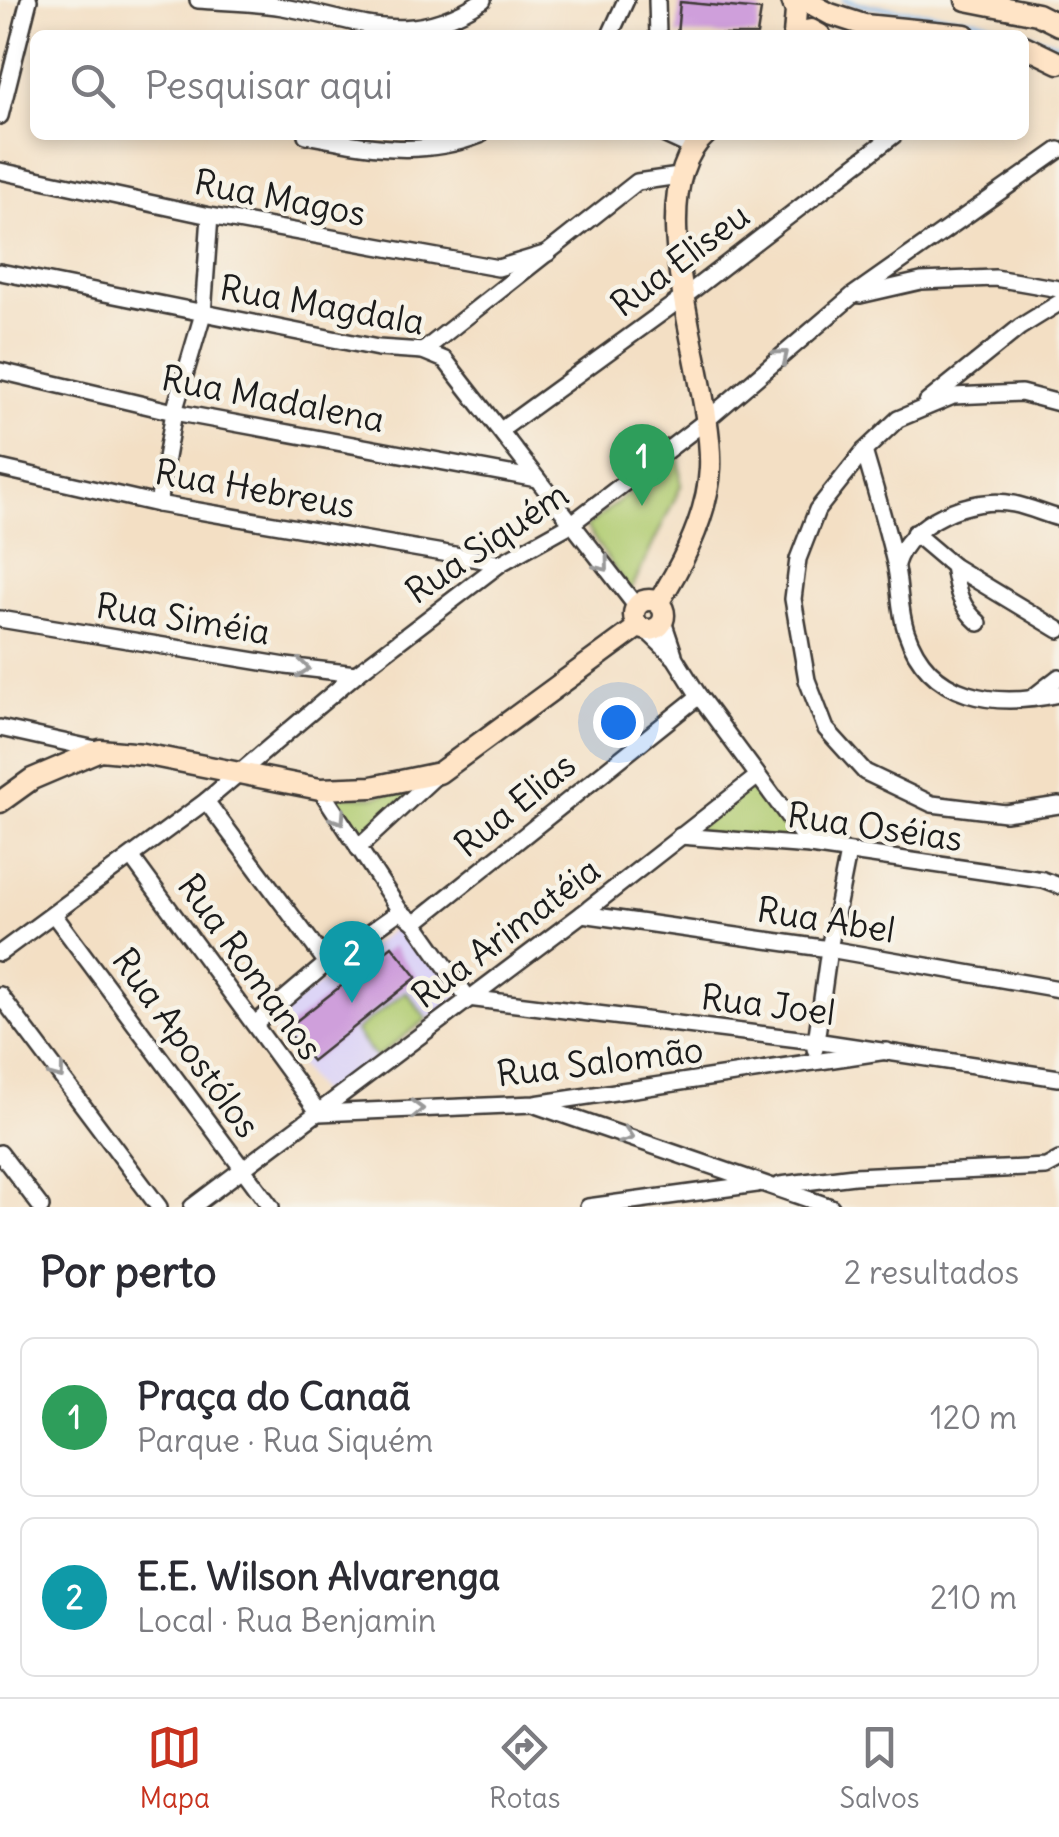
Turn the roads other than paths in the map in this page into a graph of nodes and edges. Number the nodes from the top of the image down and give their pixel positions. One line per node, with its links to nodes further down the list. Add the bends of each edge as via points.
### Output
1 (29, 0): 17 (street)
2 (198, 0): 9 (street)
3 (482, 0): 9 (street, via 431,27 373,28)
4 (626, 0): 12 (street)
5 (658, 0): 13 (street)
6 (792, 0): 14 (main road)
7 (804, 0): 10 (main road)
8 (966, 0): 11 (main road)
9 (286, 3)
10 (864, 25): 15 (main road); 16 (main road)
11 (1059, 25)
12 (612, 30)
13 (658, 30)
14 (795, 30)
15 (854, 30)
16 (914, 30)
17 (21, 41): 18 (street); 21 (street)
18 (30, 48)
19 (1029, 48): 20 (main road)
20 (1059, 63)
21 (0, 116)
22 (331, 140): 23 (street, via 415,150)
23 (458, 140)
24 (888, 140): 35 (street, Rua Eliseu)
25 (698, 141): 30 (main road)
26 (1059, 150): 27 (street, Rua Siquém)
27 (1039, 164): 28 (street); 36 (street, Rua Siquém)
28 (1059, 165)
29 (0, 171): 31 (street, Rua Magos)
30 (679, 176): 32 (street, via 637,182); 35 (main road, via 674,234)
31 (210, 216): 32 (street, Rua Magos, via 498,268); 38 (street)
32 (548, 253): 39 (street)
33 (0, 272): 38 (street, Rua Magdala)
34 (1059, 289): 36 (street, via 996,278 921,282)
35 (685, 296): 44 (main road); 45 (street, Rua Eliseu)
36 (852, 296): 44 (street, Rua Siquém, one-way to 36)
37 (1059, 302): 42 (street)
38 (203, 314): 39 (street, Rua Magdala); 43 (street)
39 (423, 351): 45 (street, Rua Magdala, via 445,360)
40 (0, 371): 43 (street, Rua Madalena)
41 (1059, 403): 42 (street, via 1020,392 953,396)
42 (920, 408): 46 (street, via 898,418)
43 (174, 412): 48 (street, Rua Madalena); 49 (street)
44 (708, 419): 51 (street, Rua Siquém); 56 (main road, via 710,472 698,519)
45 (501, 430): 48 (street, Rua Magdala)
46 (864, 451): 54 (street); 73 (street, via 817,510 798,559 793,599 808,680 826,729 865,772 932,804 1005,813)
47 (0, 468): 49 (street, Rua Hebreus)
48 (537, 479): 51 (street, Rua Magdala)
49 (158, 504): 53 (street, Rua Hebreus)
50 (1059, 518): 52 (street, via 1010,502 964,506)
51 (570, 524): 53 (street, Rua Siquém); 56 (street, Rua Magdala, one-way to 56)
52 (914, 533): 54 (street); 55 (street)
53 (501, 563): 60 (street, Rua Siquém)
54 (896, 565): 64 (street, via 904,627 926,670 974,696)
55 (953, 566): 58 (street, via 966,612); 59 (street)
56 (649, 618): 63 (street, Rua Magdala); 68 (main road)
57 (0, 619): 60 (street, Rua Siméia, one-way to 60)
58 (979, 624)
59 (1059, 630)
60 (356, 674): 67 (street, Rua Siquém)
61 (1059, 677): 64 (street)
62 (1059, 694): 64 (street)
63 (699, 696): 69 (street, Rua Magdala); 83 (street, Rua Elias)
64 (1029, 700)
65 (0, 728): 66 (street)
66 (100, 750): 67 (main road); 72 (main road, via 32,779)
67 (242, 773): 70 (main road); 71 (street, Rua Siquém)
68 (439, 773): 70 (main road); 76 (street)
69 (758, 776): 74 (street, Rua Arimatéia); 75 (street, Rua Magdala)
70 (320, 789): 76 (street, one-way to 76)
71 (206, 801): 78 (street, Rua Siquém); 86 (street)
72 (0, 802)
73 (1059, 805)
74 (680, 836): 75 (street, Rua Oséias); 82 (street, Rua Arimatéia)
75 (810, 846): 77 (street, Rua Oséias)
76 (358, 848): 80 (street)
77 (848, 853): 79 (street, Rua Oséias); 84 (street)
78 (132, 858): 81 (street, Rua Siquém); 90 (street, Rua Romanos)
79 (1059, 886)
80 (400, 911): 83 (street); 86 (street)
81 (54, 914): 85 (street, Rua Siquém); 99 (street, Rua Apostólos)
82 (582, 914): 84 (street, Rua Abel); 89 (street, Rua Arimatéia)
83 (415, 923): 89 (street)
84 (829, 949): 87 (street, Rua Abel); 91 (street)
85 (0, 954)
86 (327, 963): 90 (street)
87 (1059, 989)
88 (0, 995): 102 (street, one-way to 102)
89 (468, 998): 91 (street, Rua Joel); 96 (street, Rua Arimatéia)
90 (255, 1024): 96 (street, Rua Romanos)
91 (816, 1041): 92 (street, Rua Joel); 93 (street)
92 (887, 1051): 93 (street, Rua Salomão); 94 (street, Rua Joel)
93 (814, 1063): 95 (street, Rua Salomão)
94 (1059, 1078)
95 (534, 1104): 96 (street, Rua Salomão, one-way to 95); 100 (street, one-way to 100)
96 (319, 1112): 99 (street, Rua Arimatéia)
97 (0, 1154): 101 (street)
98 (1059, 1160): 100 (street)
99 (242, 1170): 103 (street, Rua Arimatéia); 104 (street, Rua Apostólos)
100 (770, 1184): 105 (street); 106 (street)
101 (40, 1207)
102 (159, 1207)
103 (192, 1207)
104 (271, 1207)
105 (588, 1207)
106 (831, 1207)

